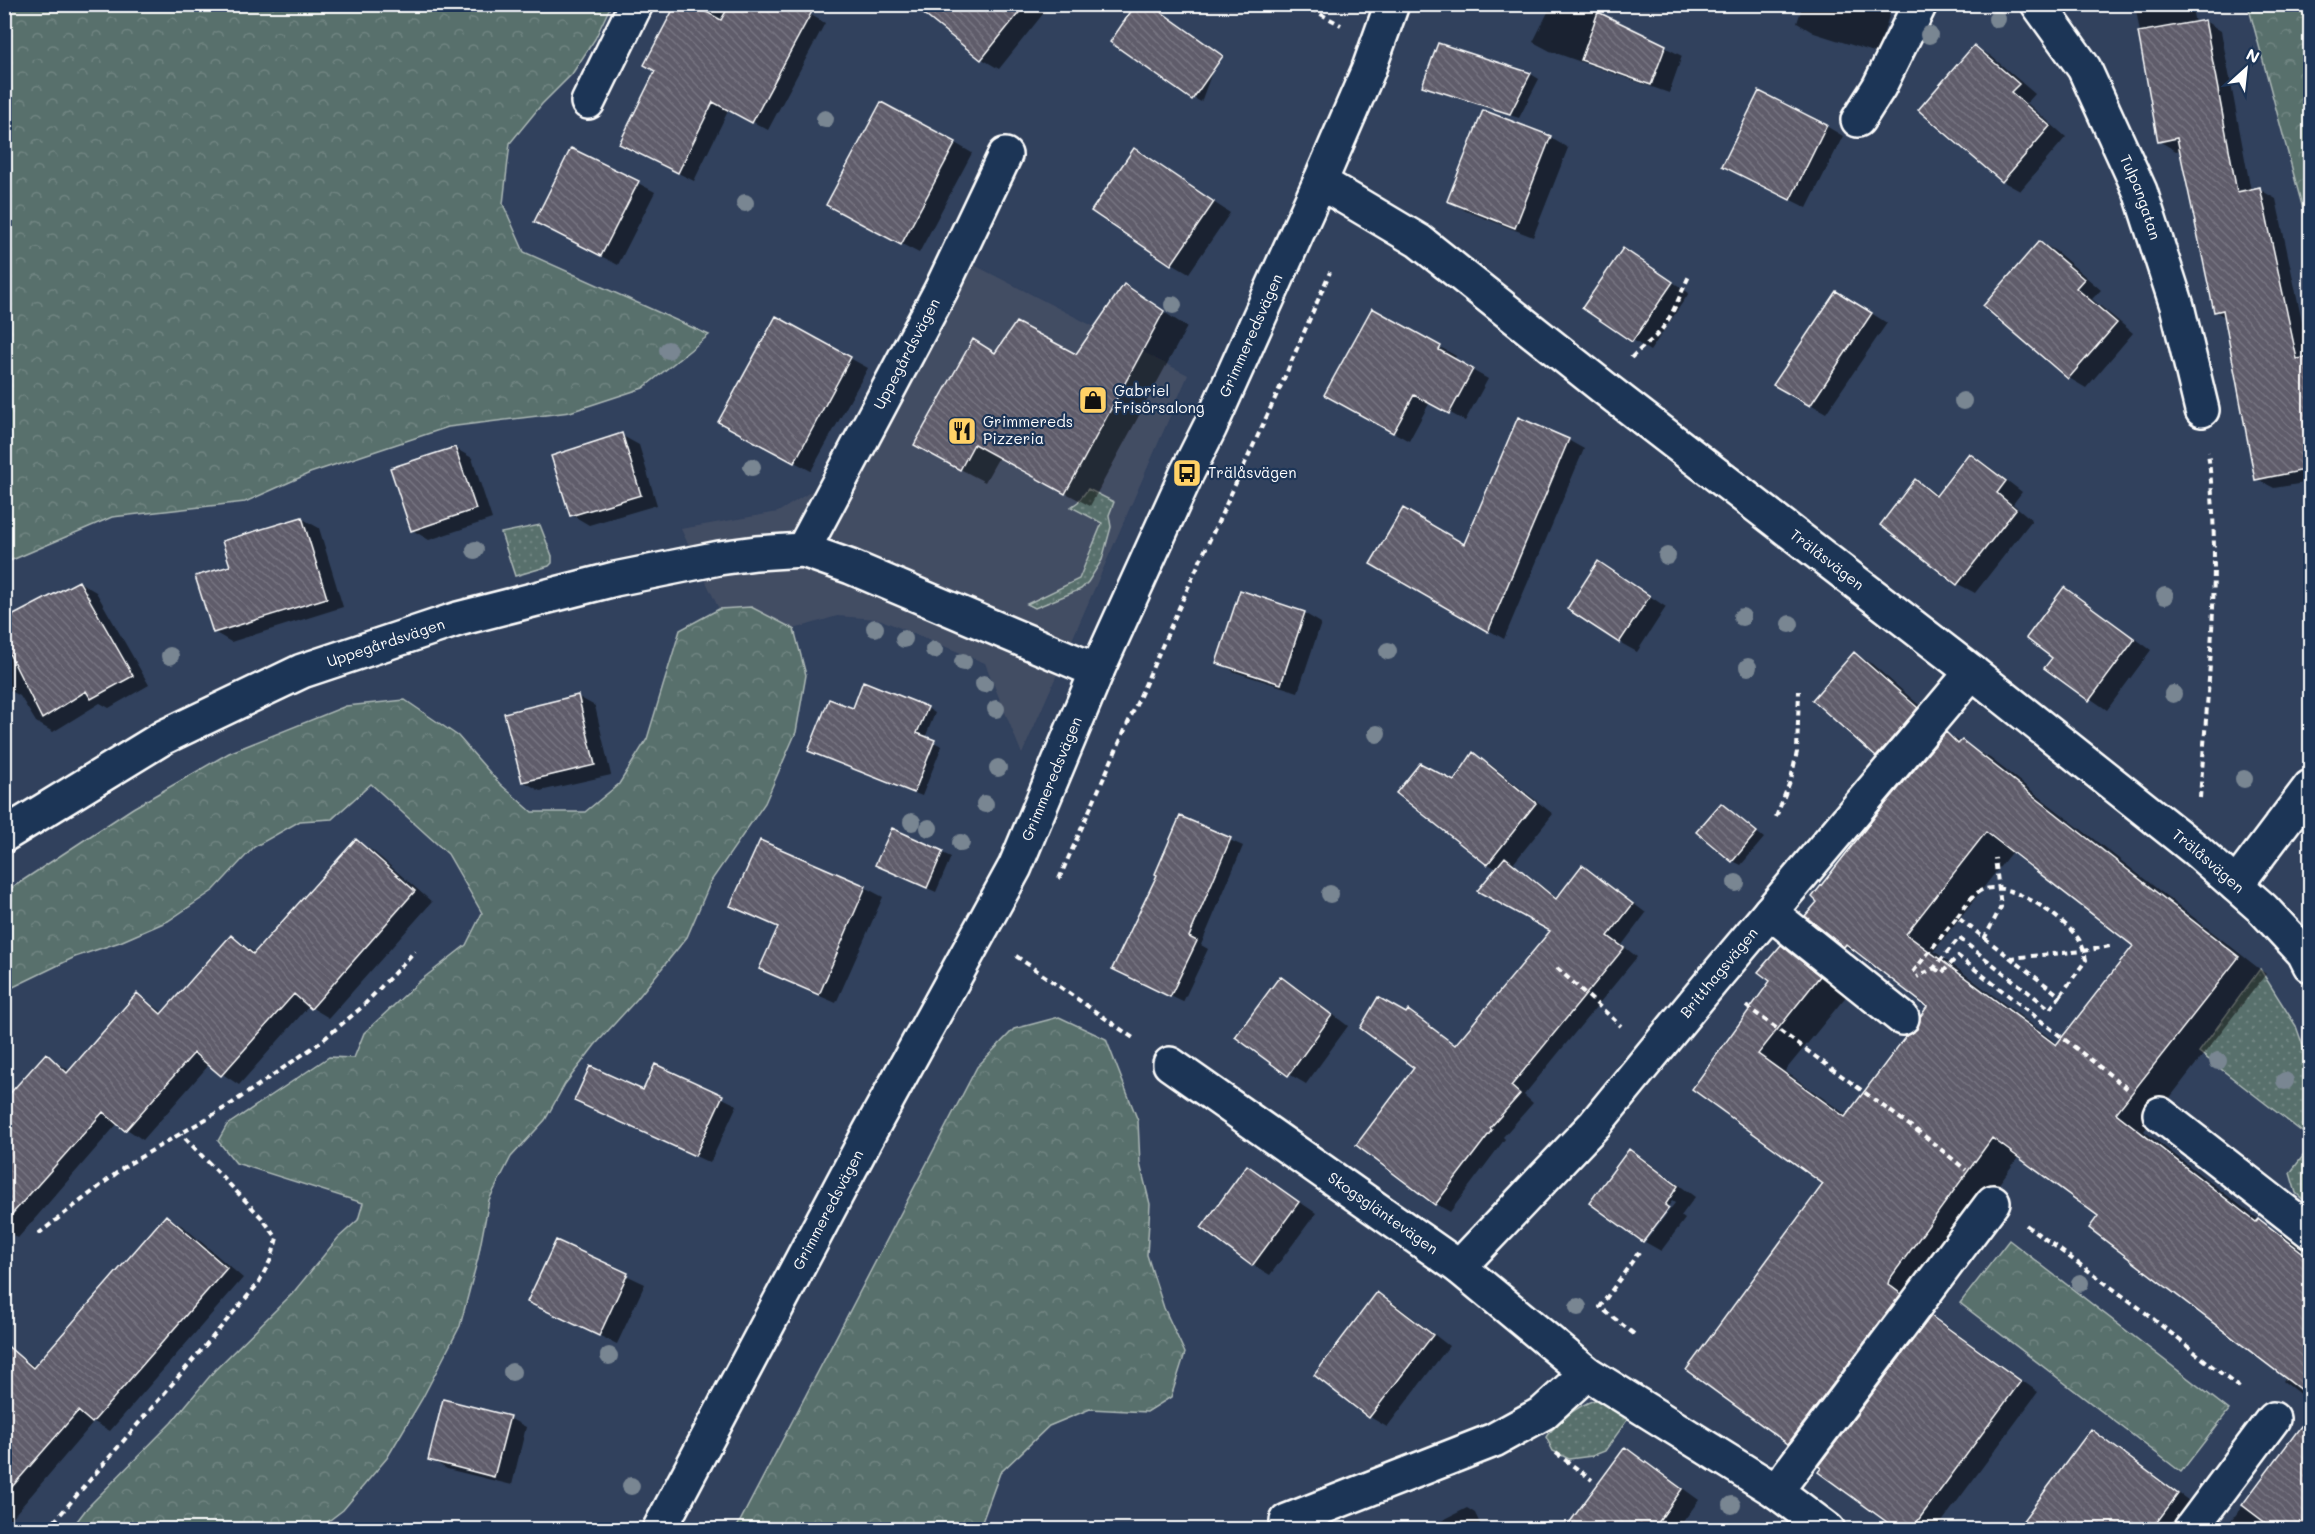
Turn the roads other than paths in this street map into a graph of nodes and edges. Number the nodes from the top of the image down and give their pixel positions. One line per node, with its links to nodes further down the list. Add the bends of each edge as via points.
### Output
1 (636, 4): 5 (street)
2 (1392, 4): 8 (street, Grimmeredsvägen)
3 (1920, 4): 6 (street)
4 (2038, 4): 9 (street, Tulpangatan, via 2084,68 2140,191 2177,306)
5 (588, 102)
6 (1858, 120)
7 (1005, 155): 10 (street, Uppegårdsvägen, via 941,290)
8 (1320, 182): 11 (street, Grimmeredsvägen); 12 (street, Trälåsvägen, via 1419,241)
9 (2202, 410)
10 (803, 550): 11 (street, Uppegårdsvägen); 14 (street, Uppegårdsvägen, via 719,558 615,579 458,619 302,671 164,737)
11 (1097, 671): 28 (street, Grimmeredsvägen, via 1015,867)
12 (1972, 672): 15 (street, Trälåsvägen); 16 (street, Britthagsvägen)
13 (2310, 787): 15 (street)
14 (4, 835)
15 (2236, 885): 17 (street, Trälåsvägen, via 2304,953)
16 (1770, 912): 18 (street); 23 (street, Britthagsvägen, via 1588,1131)
17 (2310, 965)
18 (1902, 1018)
19 (1170, 1064): 23 (street, Skogsgläntevägen)
20 (2160, 1114): 22 (street)
21 (1993, 1202): 26 (street)
22 (2310, 1231)
23 (1459, 1267): 24 (street, Skogsgläntevägen)
24 (1587, 1373): 26 (street, Skogsgläntevägen); 27 (street, via 1543,1413 1494,1440)
25 (2273, 1419): 30 (street)
26 (1776, 1491): 29 (street, Skogsgläntevägen)
27 (1287, 1521)
28 (659, 1530)
29 (1828, 1530)
30 (2190, 1530)

